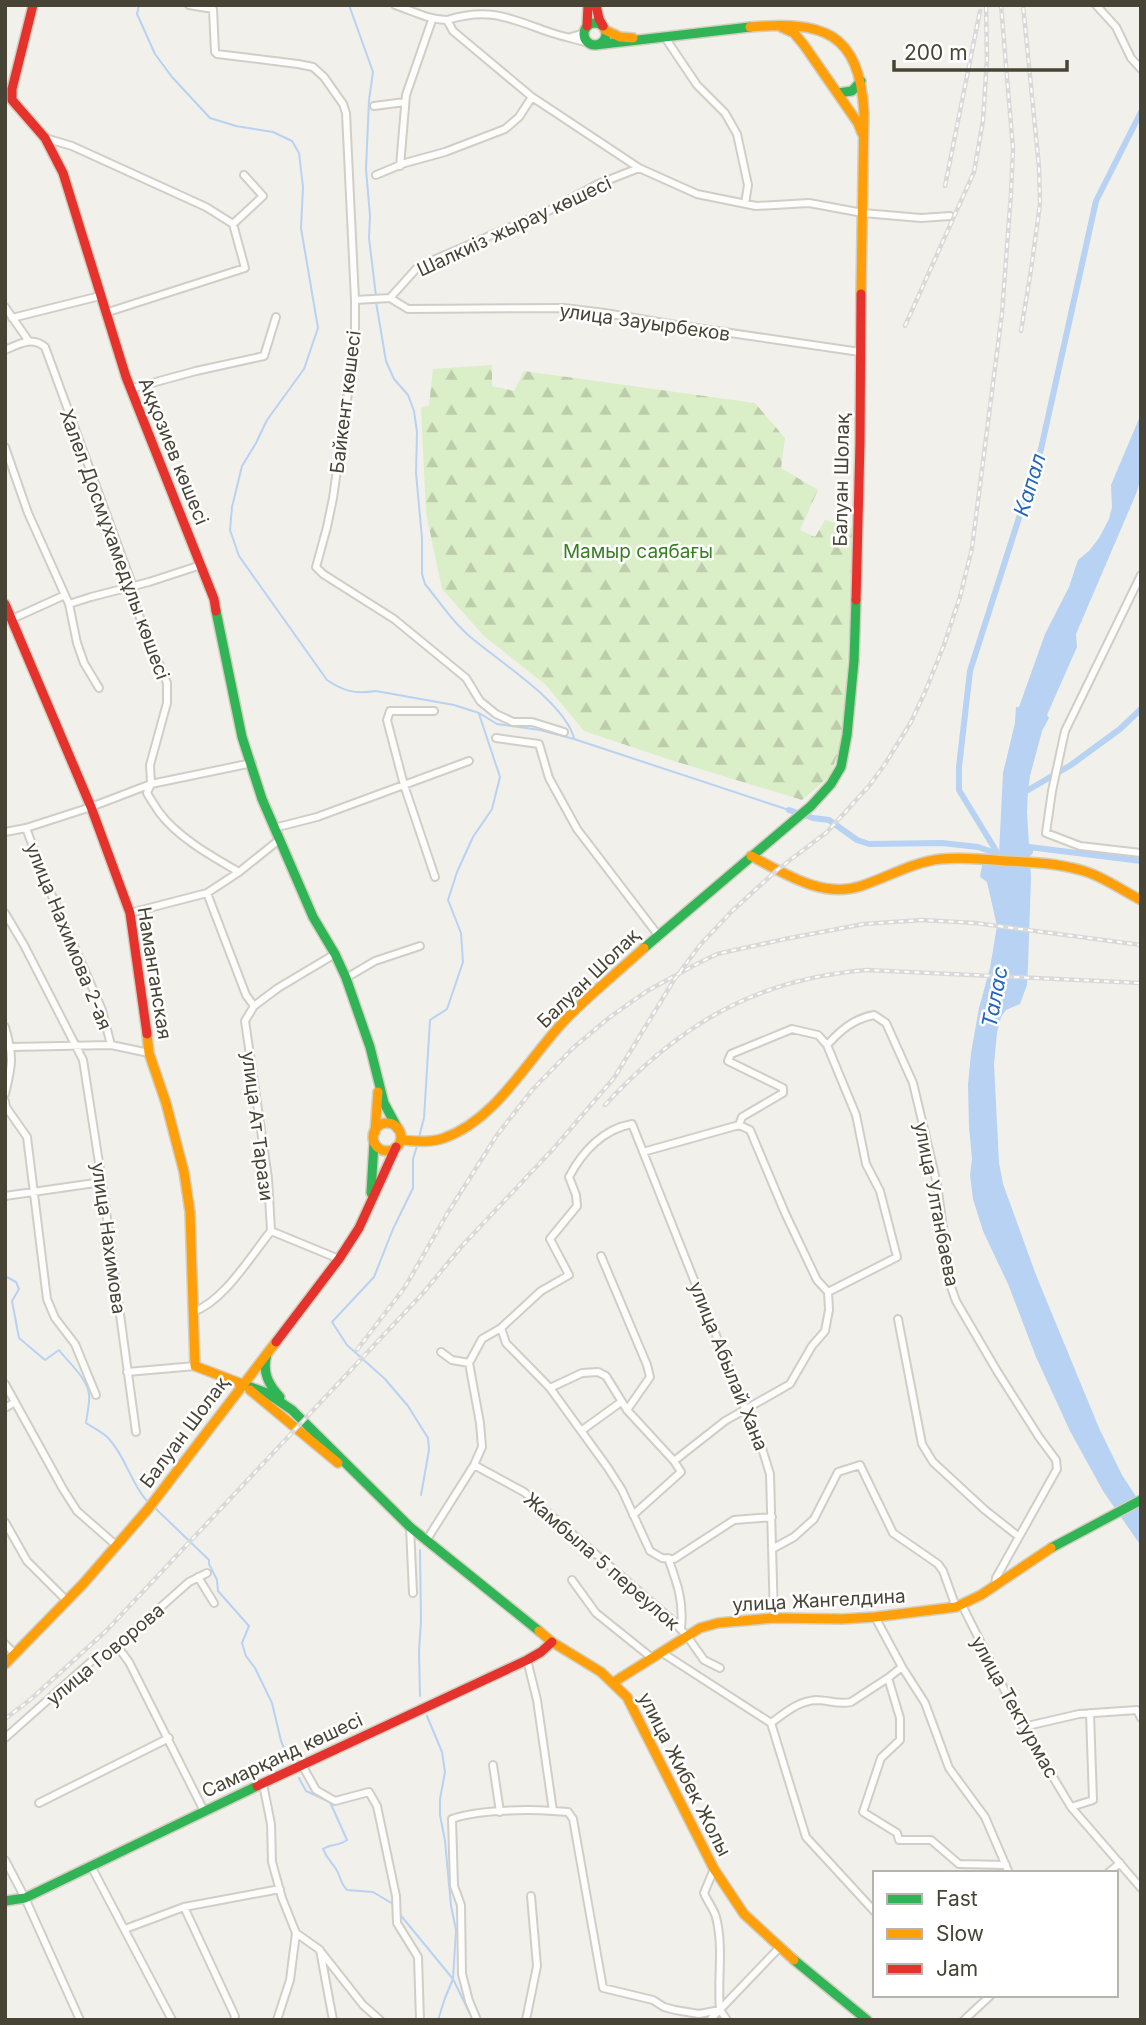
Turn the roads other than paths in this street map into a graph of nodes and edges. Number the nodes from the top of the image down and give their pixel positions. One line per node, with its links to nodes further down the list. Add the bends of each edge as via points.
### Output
1 (33, 5): 20 (main road)
2 (189, 5): 38 (street, Байкент көшесі, via 214,9 217,54 313,67 343,104)
3 (395, 5): 7 (street)
4 (588, 5): 11 (main road)
5 (596, 5): 12 (main road)
6 (1096, 5): 18 (street, via 1116,27)
7 (432, 20): 8 (street); 24 (street)
8 (447, 20): 14 (street, via 485,13 502,15); 22 (street, via 453,31)
9 (771, 25): 10 (main road); 13 (main road); 17 (main road, via 786,28)
10 (813, 27): 17 (main road); 19 (main road, via 842,44)
11 (586, 28): 12 (main road, via 595,23); 14 (street); 16 (main road, via 585,38)
12 (604, 28): 15 (main road, via 626,38); 16 (main road, via 603,42)
13 (664, 36): 15 (main road); 32 (street, via 737,134 748,185)
14 (571, 37): 16 (street)
15 (648, 38): 16 (main road)
16 (593, 45)
17 (804, 45): 21 (main road)
18 (1141, 69)
19 (861, 81): 21 (main road, via 852,92); 27 (main road, Балуан Шолақ)
20 (9, 89): 23 (main road)
21 (838, 93): 27 (main road, via 858,122)
22 (533, 97): 28 (street, via 505,129); 29 (street)
23 (9, 100): 26 (main road, Аққозиев көшесі)
24 (405, 102): 25 (street); 28 (street)
25 (373, 106)
26 (45, 138): 35 (street, via 206,207); 36 (main road, Аққозиев көшесі, via 72,199)
27 (864, 143): 33 (main road, Балуан Шолақ)
28 (400, 166): 31 (street)
29 (639, 168): 32 (street, via 697,194); 37 (street, Шалкиіз жырау көшесі, via 430,261 416,269)
30 (244, 175): 35 (street, via 263,196)
31 (376, 175)
32 (745, 204): 33 (street, via 809,203)
33 (863, 213): 34 (street); 45 (main road, Балуан Шолақ)
34 (950, 216)
35 (233, 224): 40 (street, via 245,268)
36 (100, 296): 40 (main road, Аққозиев көшесі); 42 (street)
37 (390, 298): 38 (street); 45 (street, улица Зауырбеков, via 408,309 564,308)
38 (355, 300): 57 (street, Байкент көшесі, via 355,344 335,485 316,567 404,627 466,678 480,701 496,714)
39 (5, 307): 42 (street, Халел Досмұхамедұлы көшесі)
40 (105, 313): 46 (main road, Аққозиев көшесі)
41 (276, 317): 46 (street, via 264,356)
42 (12, 318): 43 (street, Халел Досмұхамедұлы көшесі)
43 (28, 341): 44 (street); 50 (street, Халел Досмұхамедұлы көшесі, via 44,347)
44 (5, 350)
45 (860, 352): 69 (main road, Балуан Шолақ, via 854,661 841,767 811,806)
46 (130, 389): 48 (main road, Аққозиев көшесі)
47 (5, 447): 51 (street)
48 (201, 565): 50 (street); 60 (main road, Аққозиев көшесі, via 214,599 242,737)
49 (1141, 575): 68 (street, via 1065,732 1046,833 1080,846)
50 (133, 587): 53 (street); 61 (street, Халел Досмұхамедұлы көшесі, via 131,596 167,683 167,703 150,765)
51 (65, 595): 53 (street); 54 (street)
52 (5, 604): 54 (main road, Наманганская)
53 (69, 604): 55 (street, via 84,663)
54 (12, 619): 63 (main road, Наманганская)
55 (99, 688)
56 (433, 711): 62 (street, via 392,710 388,714)
57 (564, 732)
58 (496, 738): 76 (street, via 539,744 550,778 577,829)
59 (469, 761): 62 (street)
60 (252, 763): 61 (street); 65 (main road, Аққозиев көшесі)
61 (151, 784): 63 (street); 70 (street, via 147,793 160,815 209,855)
62 (404, 785): 65 (street); 71 (street)
63 (91, 807): 64 (street); 75 (main road, Наманганская)
64 (26, 828): 66 (street); 82 (street, улица Нахимова 2-ая, via 102,1010)
65 (275, 828): 67 (main road, Аққозиев көшесі)
66 (5, 832)
67 (279, 840): 70 (street); 78 (main road, Аққозиев көшесі)
68 (1141, 853)
69 (751, 856): 73 (main road, via 802,882 841,889 941,859 1044,863 1085,871); 76 (main road, Балуан Шолақ)
70 (239, 872): 72 (street)
71 (435, 877)
72 (207, 893): 75 (street); 80 (street)
73 (1141, 900)
74 (5, 913): 84 (street, улица Нахимова)
75 (130, 913): 86 (main road, Наманганская)
76 (659, 935): 93 (main road, Балуан Шолақ, via 565,1020 486,1113 442,1139)
77 (420, 946): 79 (street, via 375,961)
78 (335, 954): 79 (main road, Аққозиев көшесі); 80 (street)
79 (346, 978): 87 (main road, Аққозиев көшесі)
80 (254, 1006): 99 (street, улица Ат Тарази, via 244,1021 268,1178)
81 (5, 1027): 85 (street)
82 (111, 1045): 84 (street); 86 (street)
83 (827, 1045): 90 (street, via 818,1035 792,1029 732,1054 728,1061 783,1088 783,1093 742,1117); 102 (street, via 856,1115 866,1164 880,1191 897,1257); 131 (street, улица Ултанбаева, via 846,1026 874,1015 886,1023 913,1083 937,1184 951,1287 997,1371 1056,1460 1057,1469)
84 (76, 1046): 85 (street); 95 (street, улица Нахимова, via 83,1060)
85 (11, 1047): 88 (street)
86 (149, 1053): 103 (main road, Наманганская, via 184,1172)
87 (378, 1083): 91 (main road, Аққозиев көшесі); 92 (main road, Аққозиев көшесі)
88 (5, 1094)
89 (5, 1101): 96 (street, via 27,1137)
90 (739, 1125): 94 (street); 102 (street, via 750,1130 817,1280)
91 (398, 1129): 92 (main road, via 392,1124 380,1125); 93 (main road)
92 (374, 1137): 93 (main road, via 384,1150); 98 (main road, Балуан Шолақ)
93 (399, 1144): 98 (main road, Балуан Шолақ)
94 (643, 1152): 105 (street, улица Абылай Хана, via 632,1124 597,1140 580,1157 569,1177 577,1206 551,1239 569,1275 541,1291); 118 (street, улица Абылай Хана)
95 (102, 1182): 96 (street); 110 (street, улица Нахимова)
96 (34, 1193): 97 (street); 114 (street, via 47,1299 75,1344)
97 (5, 1196)
98 (369, 1204): 101 (main road, Балуан Шолақ)
99 (271, 1231): 101 (street); 103 (street, via 217,1299)
100 (601, 1256): 120 (street, via 650,1377)
101 (339, 1259): 106 (main road, Балуан Шолақ)
102 (828, 1292): 118 (street, via 825,1331 790,1384)
103 (193, 1312): 109 (main road, Наманганская)
104 (898, 1319): 131 (street, via 922,1444 933,1462)
105 (501, 1328): 108 (street, via 482,1339); 113 (street, via 506,1343)
106 (268, 1350): 112 (main road, Балуан Шолақ); 119 (main road, via 264,1362 267,1379)
107 (441, 1352): 108 (street)
108 (469, 1363): 124 (street, via 482,1447)
109 (195, 1366): 110 (street); 112 (main road)
110 (127, 1372): 122 (street, улица Нахимова)
111 (5, 1384): 115 (street)
112 (242, 1384): 119 (main road, улица Жибек Жолы, via 267,1393); 125 (main road, улица Жибек Жолы); 133 (main road, Балуан Шолақ)
113 (550, 1388): 116 (street, via 582,1373 598,1372 606,1376); 121 (street)
114 (96, 1395)
115 (15, 1402): 117 (street); 133 (street, via 77,1511)
116 (621, 1402): 120 (street); 121 (street)
117 (5, 1408)
118 (745, 1408): 123 (street); 128 (street, улица Абылай Хана, via 770,1474)
119 (292, 1410): 125 (main road, улица Жибек Жолы)
120 (627, 1410): 123 (street)
121 (581, 1431): 127 (street, via 622,1490)
122 (136, 1432)
123 (674, 1461): 127 (street, via 681,1472)
124 (474, 1465): 132 (street); 146 (street, Жамбыла 5 переулок, via 524,1492)
125 (361, 1480): 130 (main road, улица Жибек Жолы)
126 (1141, 1500): 139 (main road, улица Жангелдина, via 1033,1559)
127 (633, 1515): 135 (street, via 650,1551)
128 (772, 1517): 134 (street, улица Абылай Хана); 135 (street, via 734,1520 674,1559)
129 (5, 1522): 141 (street, via 27,1560)
130 (410, 1527): 132 (main road, улица Жибек Жолы); 140 (street)
131 (1018, 1536): 139 (street, улица Ултанбаева)
132 (426, 1541): 147 (main road, улица Жибек Жолы)
133 (117, 1546): 141 (main road, Балуан Шолақ)
134 (772, 1549): 143 (street, улица Тектурмас, via 814,1519 838,1472 860,1465 893,1532 938,1564); 144 (street, улица Абылай Хана)
135 (665, 1558): 146 (street, via 678,1587)
136 (207, 1573): 137 (street, улица Говорова)
137 (198, 1577): 142 (street); 149 (street, улица Говорова)
138 (572, 1580): 152 (street, via 596,1613)
139 (995, 1587): 143 (main road, улица Жангелдина)
140 (413, 1593)
141 (67, 1601): 151 (main road, Балуан Шолақ)
142 (214, 1603)
143 (959, 1606): 145 (main road, улица Жангелдина); 162 (street, улица Тектурмас)
144 (774, 1618): 145 (main road, улица Жангелдина); 146 (main road, улица Жангелдина, via 718,1623)
145 (876, 1618): 155 (street)
146 (684, 1632): 150 (main road, улица Жангелдина); 156 (street, Жамбыла 5 переулок, via 704,1660)
147 (552, 1642): 153 (main road, Самарқанд көшесі); 158 (main road, улица Жибек Жолы)
148 (5, 1644): 151 (street)
149 (117, 1646): 163 (street, улица Говорова, via 94,1659); 164 (street)
150 (661, 1652): 152 (main road, улица Жангелдина); 161 (street)
151 (15, 1654): 154 (main road, Балуан Шолақ)
152 (652, 1658): 158 (main road, улица Жангелдина)
153 (527, 1660): 165 (main road, Самарқанд көшесі); 171 (street)
154 (5, 1664)
155 (902, 1667): 157 (street); 177 (street, via 925,1703 949,1768 985,1817)
156 (720, 1668)
157 (888, 1678): 161 (street, via 851,1702 799,1703); 177 (street, via 900,1718 900,1740 881,1758 863,1812 897,1833 899,1840 931,1840 959,1864)
158 (614, 1682): 176 (main road, улица Жибек Жолы, via 636,1712)
159 (1090, 1713): 160 (street, via 1137,1710); 162 (street); 169 (street, улица Тектурмас, via 1093,1800)
160 (1141, 1718)
161 (771, 1723): 185 (street, via 806,1837)
162 (1023, 1727): 169 (street, улица Тектурмас)
163 (5, 1738)
164 (169, 1738): 168 (street); 170 (street)
165 (302, 1765): 167 (main road, Самарқанд көшесі); 199 (street, via 316,1790 335,1801 369,1792 377,1806 396,1896 397,1923 418,1957)
166 (493, 1765): 172 (street)
167 (263, 1784): 170 (main road, Самарқанд көшесі); 180 (street, via 272,1862)
168 (39, 1803)
169 (1071, 1807): 174 (street, улица Тектурмас)
170 (204, 1811): 175 (main road, Самарқанд көшесі)
171 (553, 1811): 172 (street); 191 (street, via 568,1812 573,1819 603,1988 675,2010 699,2014)
172 (500, 1812): 200 (street, via 452,1819 462,1974)
173 (5, 1860): 182 (street)
174 (1120, 1863): 178 (street); 179 (street, улица Тектурмас)
175 (91, 1866): 182 (main road, Самарқанд көшесі); 186 (street)
176 (714, 1869): 188 (main road, улица Жибек Жолы, via 744,1914); 191 (street, via 704,1893 716,1916)
177 (1007, 1869)
178 (1110, 1871)
179 (1141, 1888)
180 (280, 1889): 184 (street); 187 (street)
181 (531, 1896): 201 (street, via 537,1966)
182 (26, 1898): 183 (main road, Самарқанд көшесі); 193 (street)
183 (5, 1901)
184 (184, 1907): 186 (street); 195 (street)
185 (873, 1910)
186 (125, 1929): 194 (street)
187 (296, 1933): 189 (street); 196 (street, via 290,1980)
188 (779, 1948): 191 (street); 203 (main road, улица Жибек Жолы)
189 (320, 1950): 197 (street); 198 (street)
190 (988, 1997): 204 (street)
191 (720, 2010): 192 (street); 202 (street)
192 (727, 2019)
193 (80, 2020)
194 (172, 2020)
195 (234, 2020)
196 (277, 2020)
197 (333, 2020)
198 (380, 2020)
199 (420, 2020)
200 (477, 2020)
201 (526, 2020)
202 (710, 2020)
203 (867, 2020)
204 (964, 2020)

